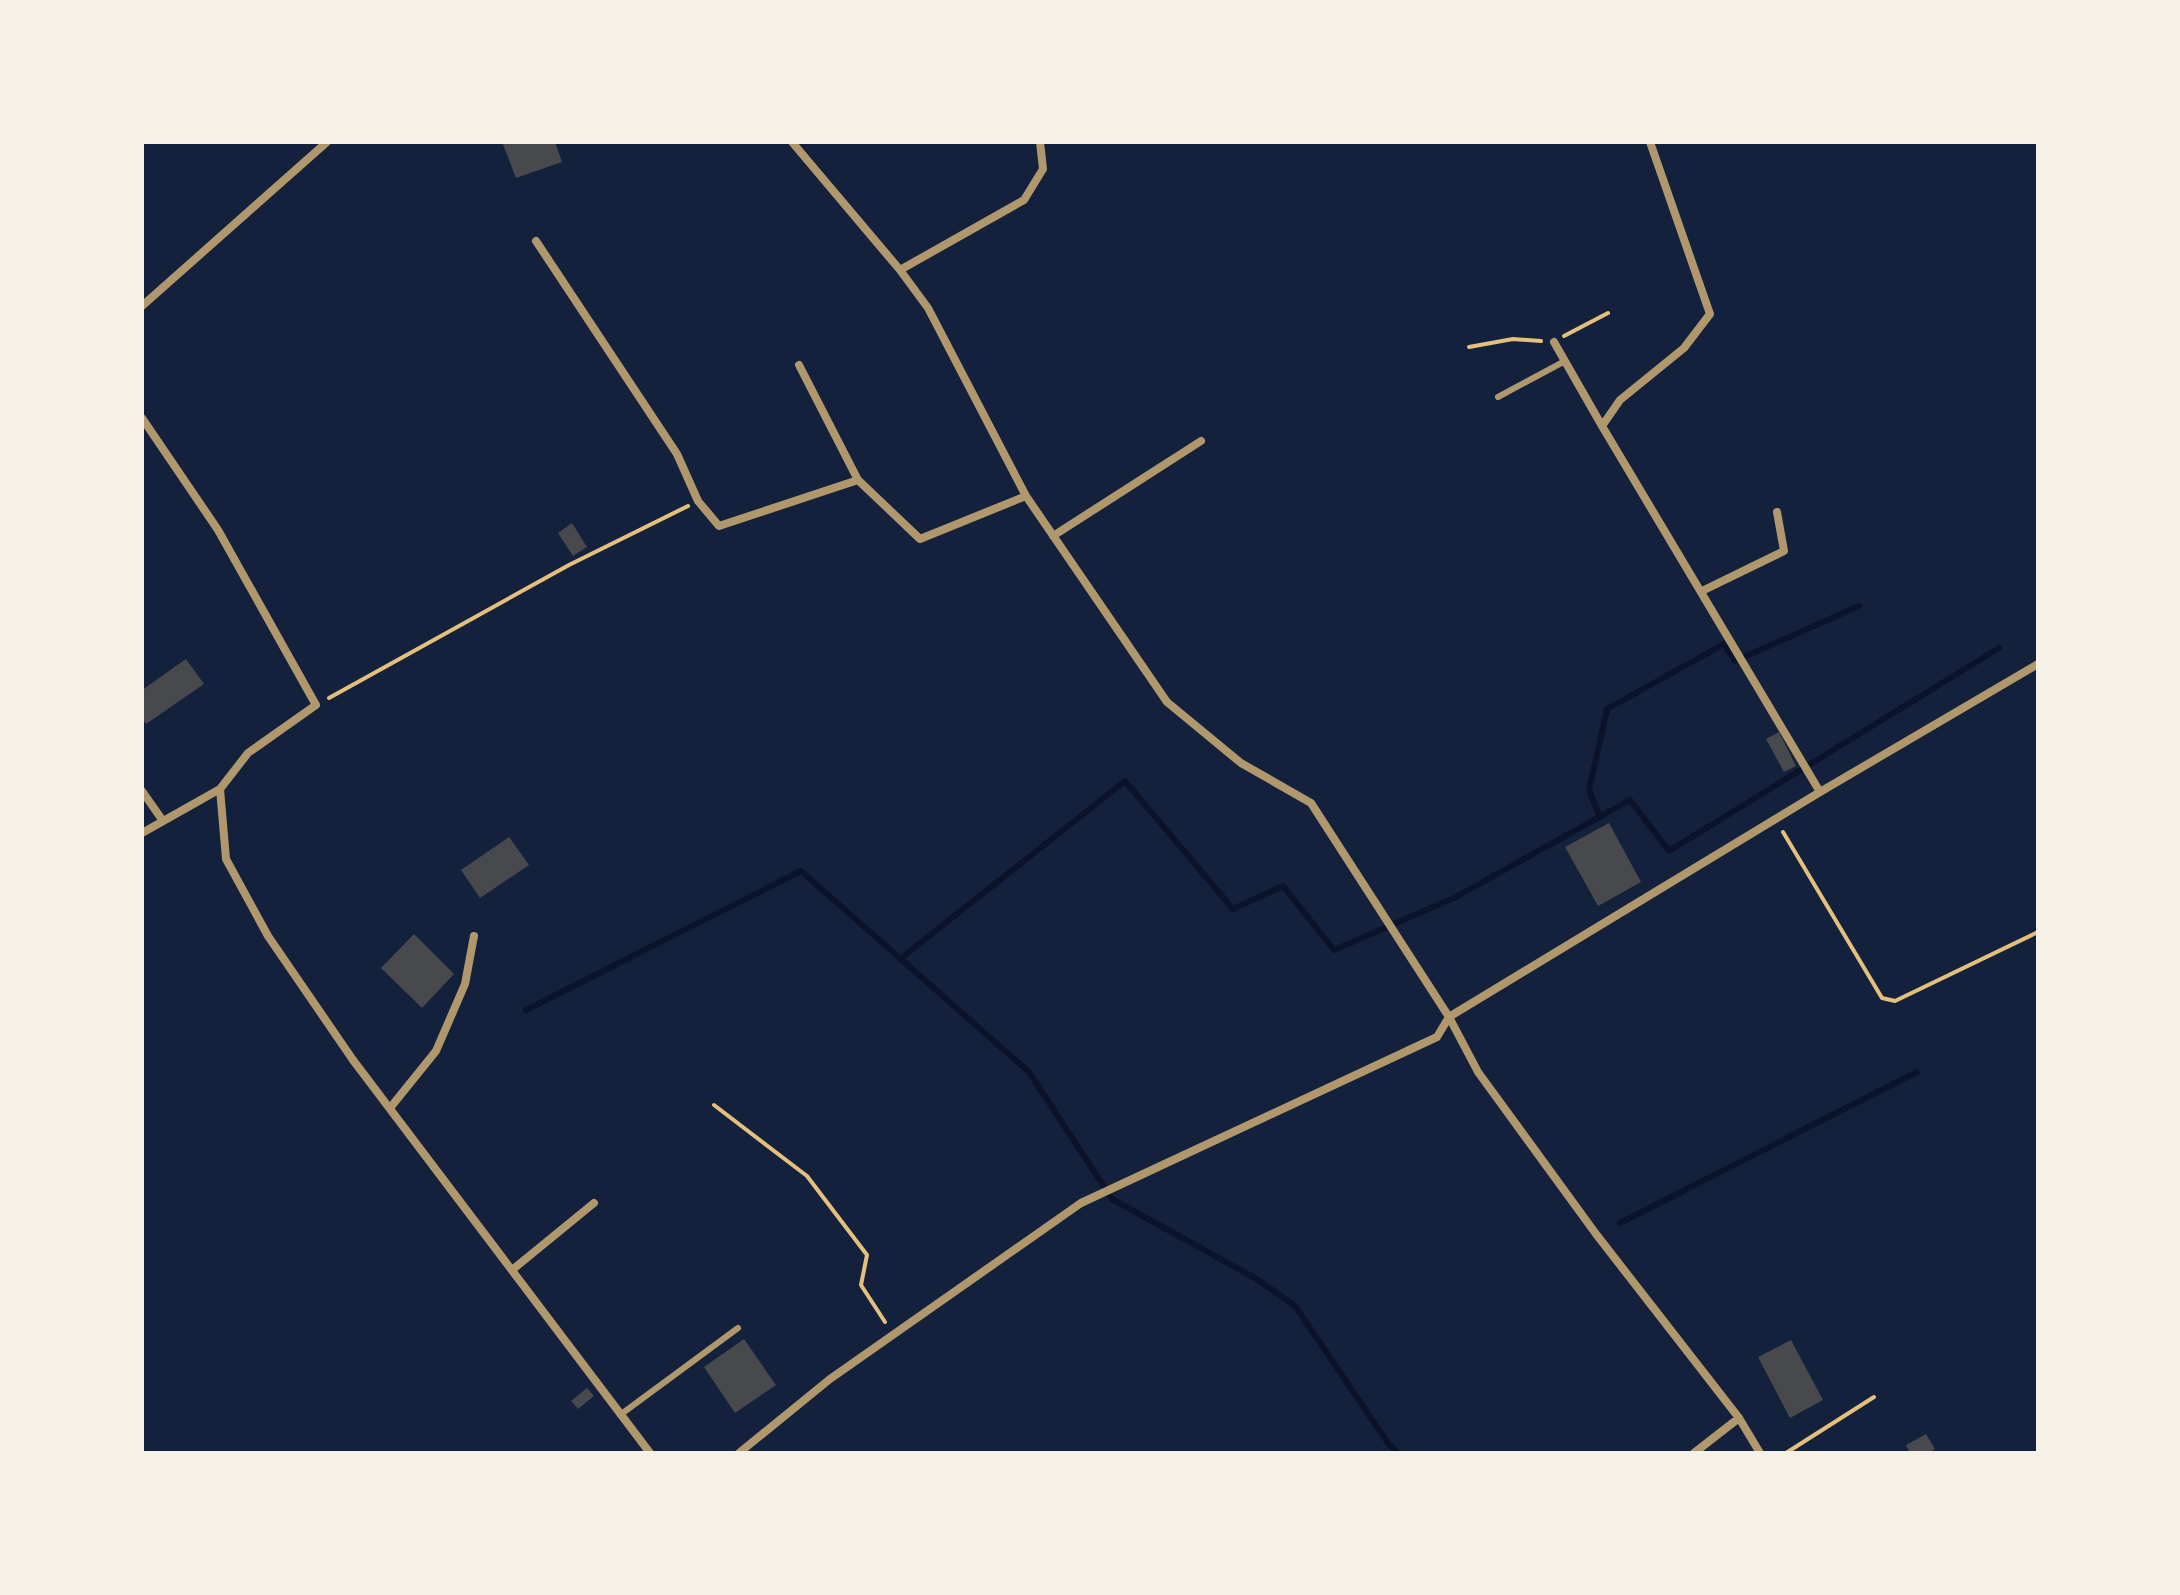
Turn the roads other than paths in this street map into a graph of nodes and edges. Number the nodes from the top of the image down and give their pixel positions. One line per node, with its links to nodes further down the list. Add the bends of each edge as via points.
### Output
1 (327, 142): 7 (street)
2 (792, 142): 6 (street)
3 (1040, 142): 6 (street, via 1043,169 1024,200)
4 (1650, 142): 13 (street, via 1710,314 1684,348 1620,400)
5 (536, 241): 15 (street, via 677,454 698,501 719,526)
6 (900, 270): 16 (street, via 928,308)
7 (142, 306)
8 (1554, 342): 9 (street)
9 (1565, 361): 11 (lane); 13 (street)
10 (799, 365): 15 (street)
11 (1498, 397)
12 (142, 418): 21 (street, via 218,530 316,705 248,753)
13 (1602, 426): 19 (street)
14 (1201, 441): 18 (street)
15 (858, 480): 16 (street, via 920,539)
16 (1026, 496): 18 (street)
17 (1777, 512): 19 (street, via 1784,551)
18 (1053, 536): 27 (street, via 1167,702 1241,763 1311,803)
19 (1702, 591): 23 (street)
20 (2038, 664): 23 (street)
21 (220, 789): 24 (street); 28 (street, via 226,859 268,936)
22 (142, 791): 24 (street)
23 (1820, 792): 27 (street)
24 (163, 821): 25 (street)
25 (142, 833)
26 (474, 936): 28 (street, via 465,984 436,1051)
27 (1449, 1017): 33 (street, via 1487,1085); 35 (street, via 1437,1037 1081,1203 830,1379)
28 (390, 1108): 30 (street)
29 (594, 1203): 30 (street)
30 (512, 1270): 32 (street)
31 (738, 1328): 32 (lane)
32 (620, 1415): 34 (street)
33 (1739, 1418): 36 (street); 37 (street)
34 (650, 1453)
35 (739, 1453)
36 (1694, 1453)
37 (1760, 1453)

